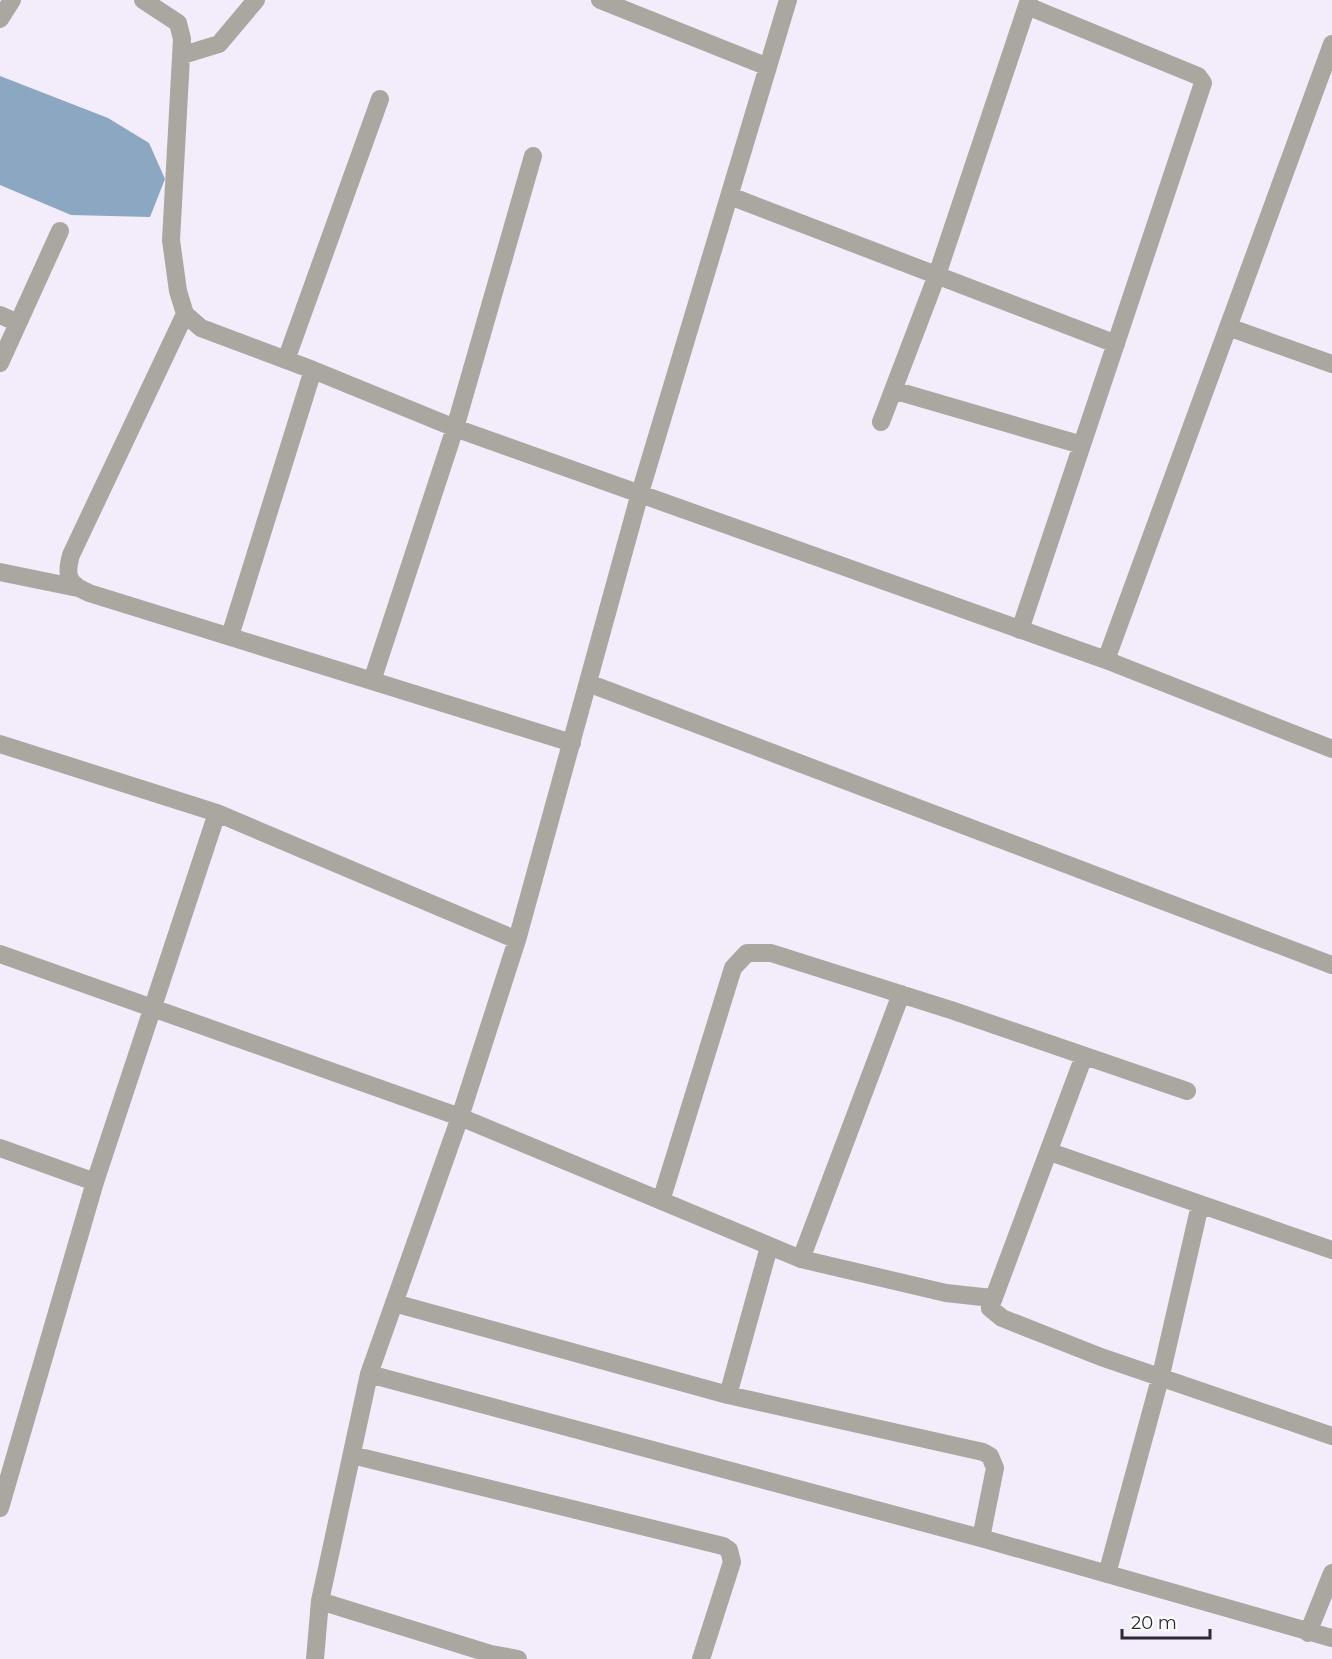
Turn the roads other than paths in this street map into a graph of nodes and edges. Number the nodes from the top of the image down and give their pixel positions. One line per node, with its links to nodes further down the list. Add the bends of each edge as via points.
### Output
1 (12, 0): 7 (street)
2 (143, 0): 9 (street, via 178,23)
3 (256, 0): 9 (street, via 219,44)
4 (600, 0): 11 (street)
5 (788, 0): 11 (street)
6 (1028, 3): 16 (street); 21 (street, via 1197,76 1203,83)
7 (0, 19)
8 (1332, 44): 10 (street)
9 (183, 55): 17 (street, via 171,240)
10 (1328, 66): 20 (street)
11 (768, 67): 14 (street)
12 (380, 99): 22 (street)
13 (533, 156): 28 (street)
14 (730, 196): 16 (street); 30 (street)
15 (60, 231): 19 (street)
16 (937, 275): 21 (street); 26 (street)
17 (185, 314): 22 (street, via 201,328); 32 (street, via 71,555 67,570)
18 (0, 315): 19 (street)
19 (18, 323): 23 (street)
20 (1228, 327): 24 (street); 35 (street)
21 (1116, 344): 29 (street)
22 (286, 360): 25 (street)
23 (0, 363)
24 (1332, 364)
25 (313, 370): 28 (street); 34 (street)
26 (893, 390): 27 (street); 29 (street)
27 (881, 422)
28 (455, 428): 30 (street); 36 (street)
29 (1082, 445): 33 (street)
30 (640, 493): 33 (street); 37 (street)
31 (0, 572): 32 (street)
32 (78, 588): 34 (street)
33 (1020, 630): 35 (street)
34 (230, 636): 36 (street)
35 (1106, 660): 40 (street)
36 (372, 681): 38 (street)
37 (588, 683): 38 (street); 44 (street)
38 (572, 743): 42 (street)
39 (0, 744): 41 (street)
40 (1332, 748)
41 (217, 813): 42 (street); 46 (street)
42 (517, 940): 49 (street)
43 (0, 954): 46 (street)
44 (1332, 965)
45 (901, 994): 47 (street); 53 (street, via 771,953 747,953 737,960); 57 (street)
46 (152, 1008): 49 (street); 52 (street)
47 (1084, 1056): 48 (street); 51 (street)
48 (1187, 1090)
49 (460, 1117): 53 (street); 59 (street)
50 (0, 1148): 52 (street)
51 (1050, 1152): 54 (street); 58 (street)
52 (95, 1182): 65 (street)
53 (661, 1202): 55 (street)
54 (1200, 1205): 56 (street); 61 (street)
55 (769, 1247): 57 (street); 62 (street)
56 (1332, 1250)
57 (801, 1259): 58 (street, via 946,1293)
58 (992, 1298): 61 (street, via 990,1308 1002,1318 1101,1357)
59 (394, 1303): 60 (street); 62 (street)
60 (369, 1374): 64 (street); 66 (street)
61 (1161, 1375): 63 (street); 68 (street)
62 (728, 1395): 66 (street, via 990,1455 995,1468)
63 (1332, 1436)
64 (352, 1455): 69 (street); 75 (street, via 723,1546 729,1550 732,1562)
65 (1, 1498)
66 (981, 1538): 68 (street)
67 (1332, 1573): 70 (street)
68 (1107, 1574): 70 (street)
69 (320, 1601): 72 (street); 73 (street)
70 (1308, 1633): 71 (street)
71 (1332, 1638)
72 (491, 1656): 74 (street)
73 (315, 1659)
74 (518, 1659)
75 (701, 1659)

